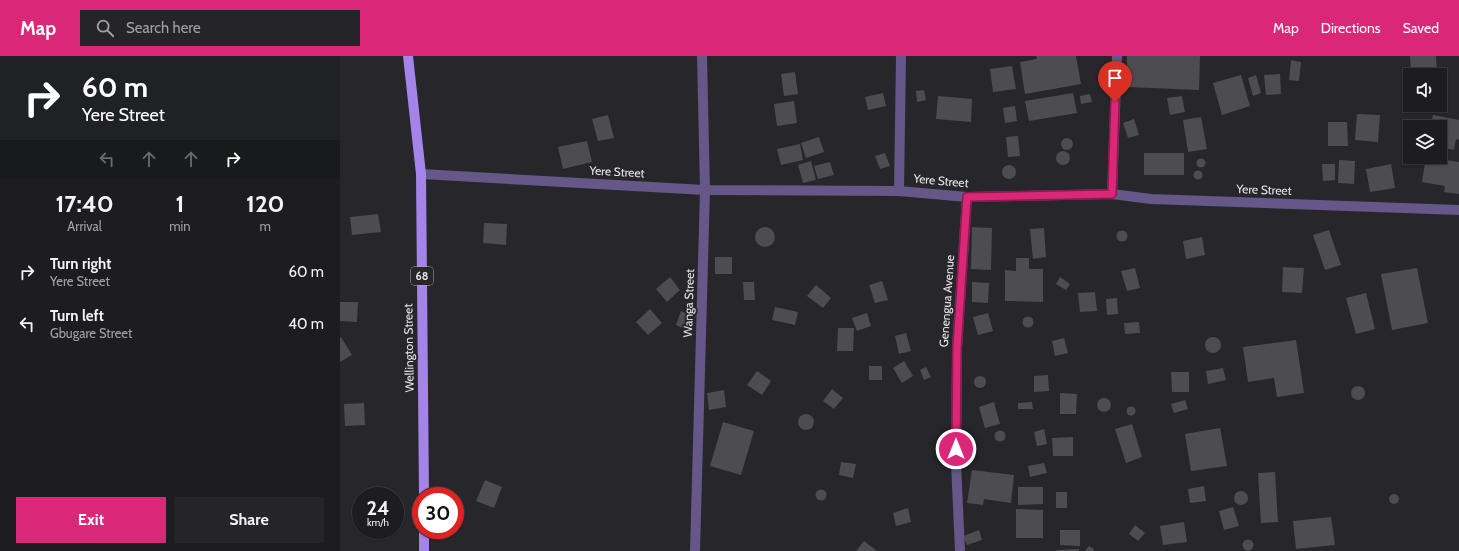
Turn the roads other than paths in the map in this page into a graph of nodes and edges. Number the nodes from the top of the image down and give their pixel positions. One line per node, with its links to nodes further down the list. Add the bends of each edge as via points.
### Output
1 (408, 56): 5 (main road, Wellington Street / 68)
2 (702, 56): 6 (street, Wanga Street)
3 (901, 56): 7 (street)
4 (1117, 56): 8 (street)
5 (421, 174): 6 (street, Yere Street); 11 (main road, Wellington Street / 68)
6 (705, 190): 7 (street, Yere Street); 14 (street, Wanga Street)
7 (899, 190): 9 (street, Yere Street)
8 (1112, 194): 9 (street, Yere Street); 10 (street, Yere Street, via 1151,199)
9 (967, 197): 15 (street, Genengua Avenue, via 957,348 956,463)
10 (1459, 210)
11 (424, 487)
12 (424, 539): 13 (main road)
13 (424, 551)
14 (695, 551)
15 (960, 551)

